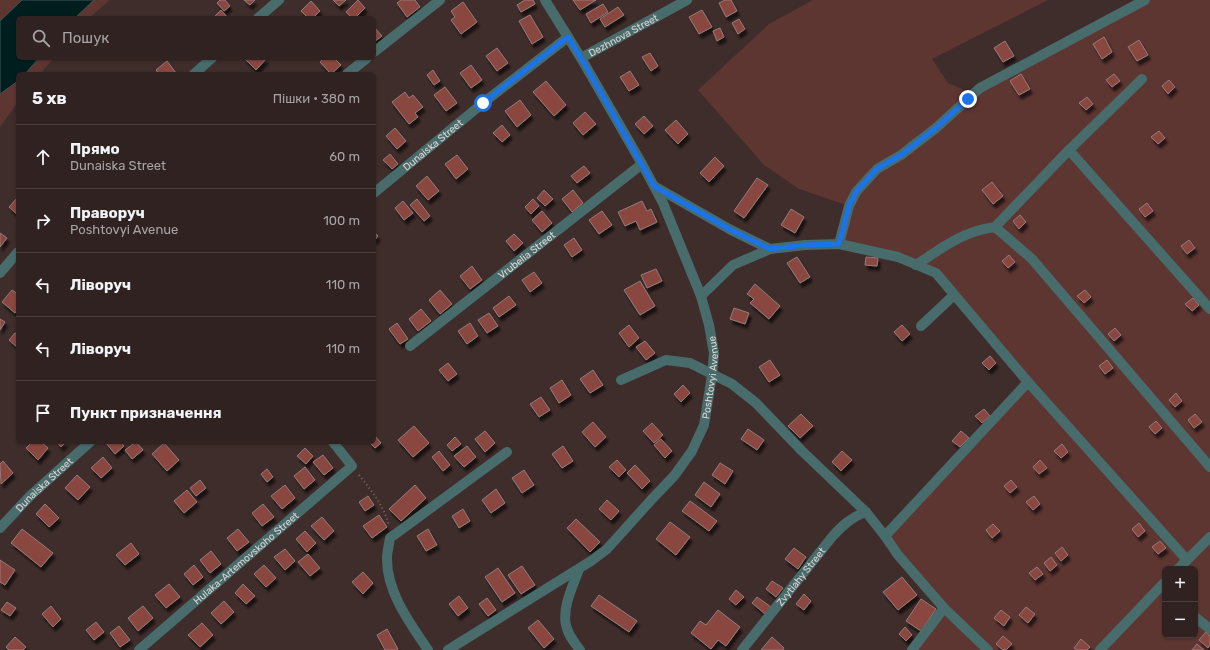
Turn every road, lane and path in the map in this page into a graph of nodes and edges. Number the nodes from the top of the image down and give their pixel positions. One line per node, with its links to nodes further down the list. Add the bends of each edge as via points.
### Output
1 (279, 0): 6 (street)
2 (440, 0): 8 (street)
3 (545, 0): 7 (street, Poshtovyi Avenue)
4 (687, 0): 9 (street, Dezhnova Street)
5 (1145, 0): 20 (street, via 980,88 936,128 901,155 877,169 856,192 849,206)
6 (260, 16)
7 (568, 37): 9 (street, Poshtovyi Avenue); 18 (street, Dunaiska Street)
8 (376, 50)
9 (581, 58): 16 (street, Poshtovyi Avenue)
10 (210, 60): 12 (street)
11 (364, 60): 13 (street)
12 (196, 72)
13 (350, 72)
14 (1142, 79): 15 (street)
15 (1069, 150): 19 (street); 27 (street)
16 (642, 164): 17 (street, Poshtovyi Avenue); 29 (street, Vrubelia Street)
17 (654, 186): 21 (street); 26 (street, Poshtovyi Avenue)
18 (376, 191)
19 (995, 227): 23 (street, via 980,229 953,240); 37 (street, via 1032,258)
20 (839, 244): 21 (street); 23 (street, via 898,257)
21 (770, 249): 26 (street, via 733,265)
22 (16, 254): 24 (street)
23 (916, 265): 25 (street, via 936,273)
24 (0, 273)
25 (954, 295): 28 (street); 32 (street)
26 (701, 296): 30 (street, Poshtovyi Avenue, via 710,325 714,353)
27 (1210, 309)
28 (921, 326)
29 (410, 346)
30 (712, 375): 31 (street, via 690,363 666,360); 38 (street, via 732,384 756,403); 45 (street, Poshtovyi Avenue, via 704,425 692,451 674,476 608,549)
31 (622, 380)
32 (1028, 382): 40 (street); 43 (street)
33 (88, 444): 39 (street, Dunaiska Street, via 30,496)
34 (335, 444): 36 (street)
35 (507, 452): 41 (street)
36 (352, 466): 41 (path, via 374,494 386,515); 50 (street, Hulaka-Artemovskoho Street)
37 (1210, 467)
38 (866, 512): 40 (street); 54 (street, Zvytiahy Street, via 856,515 832,537)
39 (0, 528)
40 (885, 536): 47 (street)
41 (390, 538): 51 (street, via 387,558 390,583 409,621)
42 (1210, 538): 43 (street)
43 (1187, 560): 44 (street)
44 (1181, 566)
45 (579, 569): 52 (street, Poshtovyi Avenue); 53 (street, via 566,610 566,624)
46 (1162, 589): 57 (street)
47 (944, 608): 55 (street); 56 (street)
48 (1198, 619): 49 (street)
49 (1210, 629)
50 (139, 650)
51 (428, 650)
52 (448, 650)
53 (580, 650)
54 (742, 650)
55 (912, 650)
56 (988, 650)
57 (1100, 650)

